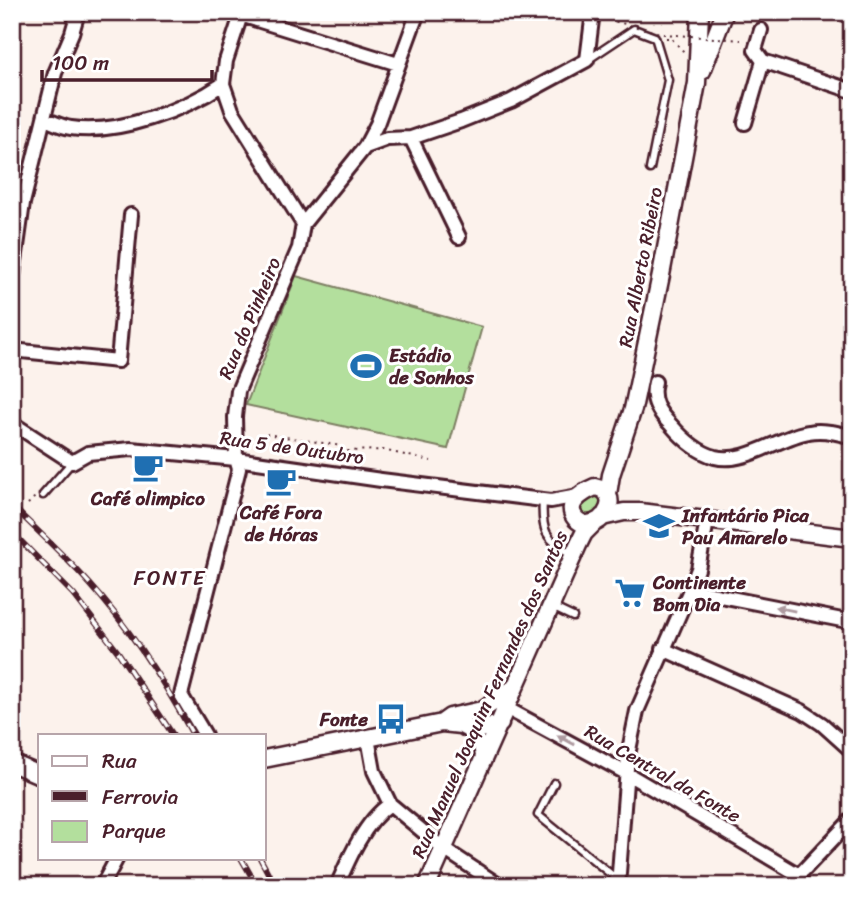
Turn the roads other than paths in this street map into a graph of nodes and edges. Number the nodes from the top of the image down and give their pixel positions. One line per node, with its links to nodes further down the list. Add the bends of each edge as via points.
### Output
1 (78, 12): 14 (street, via 55,73)
2 (418, 12): 10 (street)
3 (700, 12): 11 (main road, Rua Alberto Ribeiro)
4 (725, 12): 11 (main road, Rua Alberto Ribeiro)
5 (238, 14): 10 (street); 12 (street)
6 (598, 15): 8 (street)
7 (761, 30): 9 (street, via 755,50)
8 (587, 60): 16 (street, via 511,101); 18 (lane, via 634,29 655,37 668,80)
9 (763, 61): 13 (street); 15 (street)
10 (398, 64): 17 (street)
11 (697, 83): 27 (main road, Rua Alberto Ribeiro, via 633,409)
12 (223, 84): 14 (street, via 157,115 123,125 70,128); 20 (street, via 232,110)
13 (852, 91)
14 (45, 119): 22 (street, via 23,203)
15 (745, 122)
16 (411, 138): 17 (street, via 387,139); 21 (street)
17 (365, 147): 20 (street)
18 (650, 169)
19 (131, 215): 23 (street, via 118,361)
20 (303, 224): 28 (street, Rua do Pinheiro, via 299,248 238,391)
21 (459, 237)
22 (12, 283)
23 (12, 350)
24 (655, 382): 26 (street, via 654,400 660,413 689,444 716,457 749,453 808,432)
25 (12, 423): 29 (street)
26 (852, 437)
27 (617, 458): 30 (main road, Rua Alberto Ribeiro, via 601,479); 32 (main road, Rua Alberto Ribeiro)
28 (236, 459): 29 (street, Rua 5 de Outubro, via 131,449 88,453); 33 (street, Rua 5 de Outubro); 50 (street, Rua do Pinheiro, via 239,469 181,695)
29 (72, 463): 31 (lane, Rua 5 de Outubro)
30 (582, 493): 32 (main road, via 595,487); 33 (street, Rua 5 de Outubro); 35 (main road, via 573,502)
31 (43, 495)
32 (609, 496): 34 (main road); 35 (main road, via 608,510)
33 (547, 501): 35 (street, Rua 5 de Outubro); 38 (lane, via 542,515 547,536 560,548)
34 (640, 512): 35 (main road); 36 (main road)
35 (587, 519): 38 (main road, Rua Manuel Joaquim Fernandes dos Santos)
36 (707, 521): 37 (main road); 39 (street)
37 (852, 538)
38 (576, 550): 40 (main road, Rua Manuel Joaquim Fernandes dos Santos)
39 (690, 590): 42 (street, one-way to 39); 43 (street)
40 (551, 606): 41 (lane); 44 (main road, Rua Manuel Joaquim Fernandes dos Santos)
41 (573, 617)
42 (852, 622)
43 (663, 649): 52 (street, via 803,711); 56 (street, via 637,711)
44 (514, 688): 45 (main road, Rua Manuel Joaquim Fernandes dos Santos); 46 (main road)
45 (506, 708): 48 (main road, Rua Manuel Joaquim Fernandes dos Santos); 56 (street, Rua Central da Fonte, one-way to 45)
46 (482, 710): 47 (main road); 48 (main road)
47 (442, 723): 49 (main road); 51 (main road)
48 (500, 724): 49 (main road); 54 (main road, Rua Manuel Joaquim Fernandes dos Santos)
49 (472, 731): 54 (street)
50 (204, 734)
51 (368, 738): 53 (main road); 59 (street, via 374,771)
52 (852, 751)
53 (266, 758)
54 (483, 761): 61 (main road, Rua Manuel Joaquim Fernandes dos Santos)
55 (12, 763): 57 (main road)
56 (626, 773): 63 (street, Rua Central da Fonte); 64 (street)
57 (38, 774)
58 (554, 783): 64 (lane, via 538,815)
59 (390, 804): 61 (street); 66 (street, via 379,811)
60 (852, 819): 63 (street)
61 (444, 849): 67 (main road, Rua Manuel Joaquim Fernandes dos Santos); 68 (street)
62 (116, 860): 65 (street)
63 (795, 880)
64 (618, 883)
65 (102, 886)
66 (337, 886)
67 (427, 886)
68 (500, 886)

